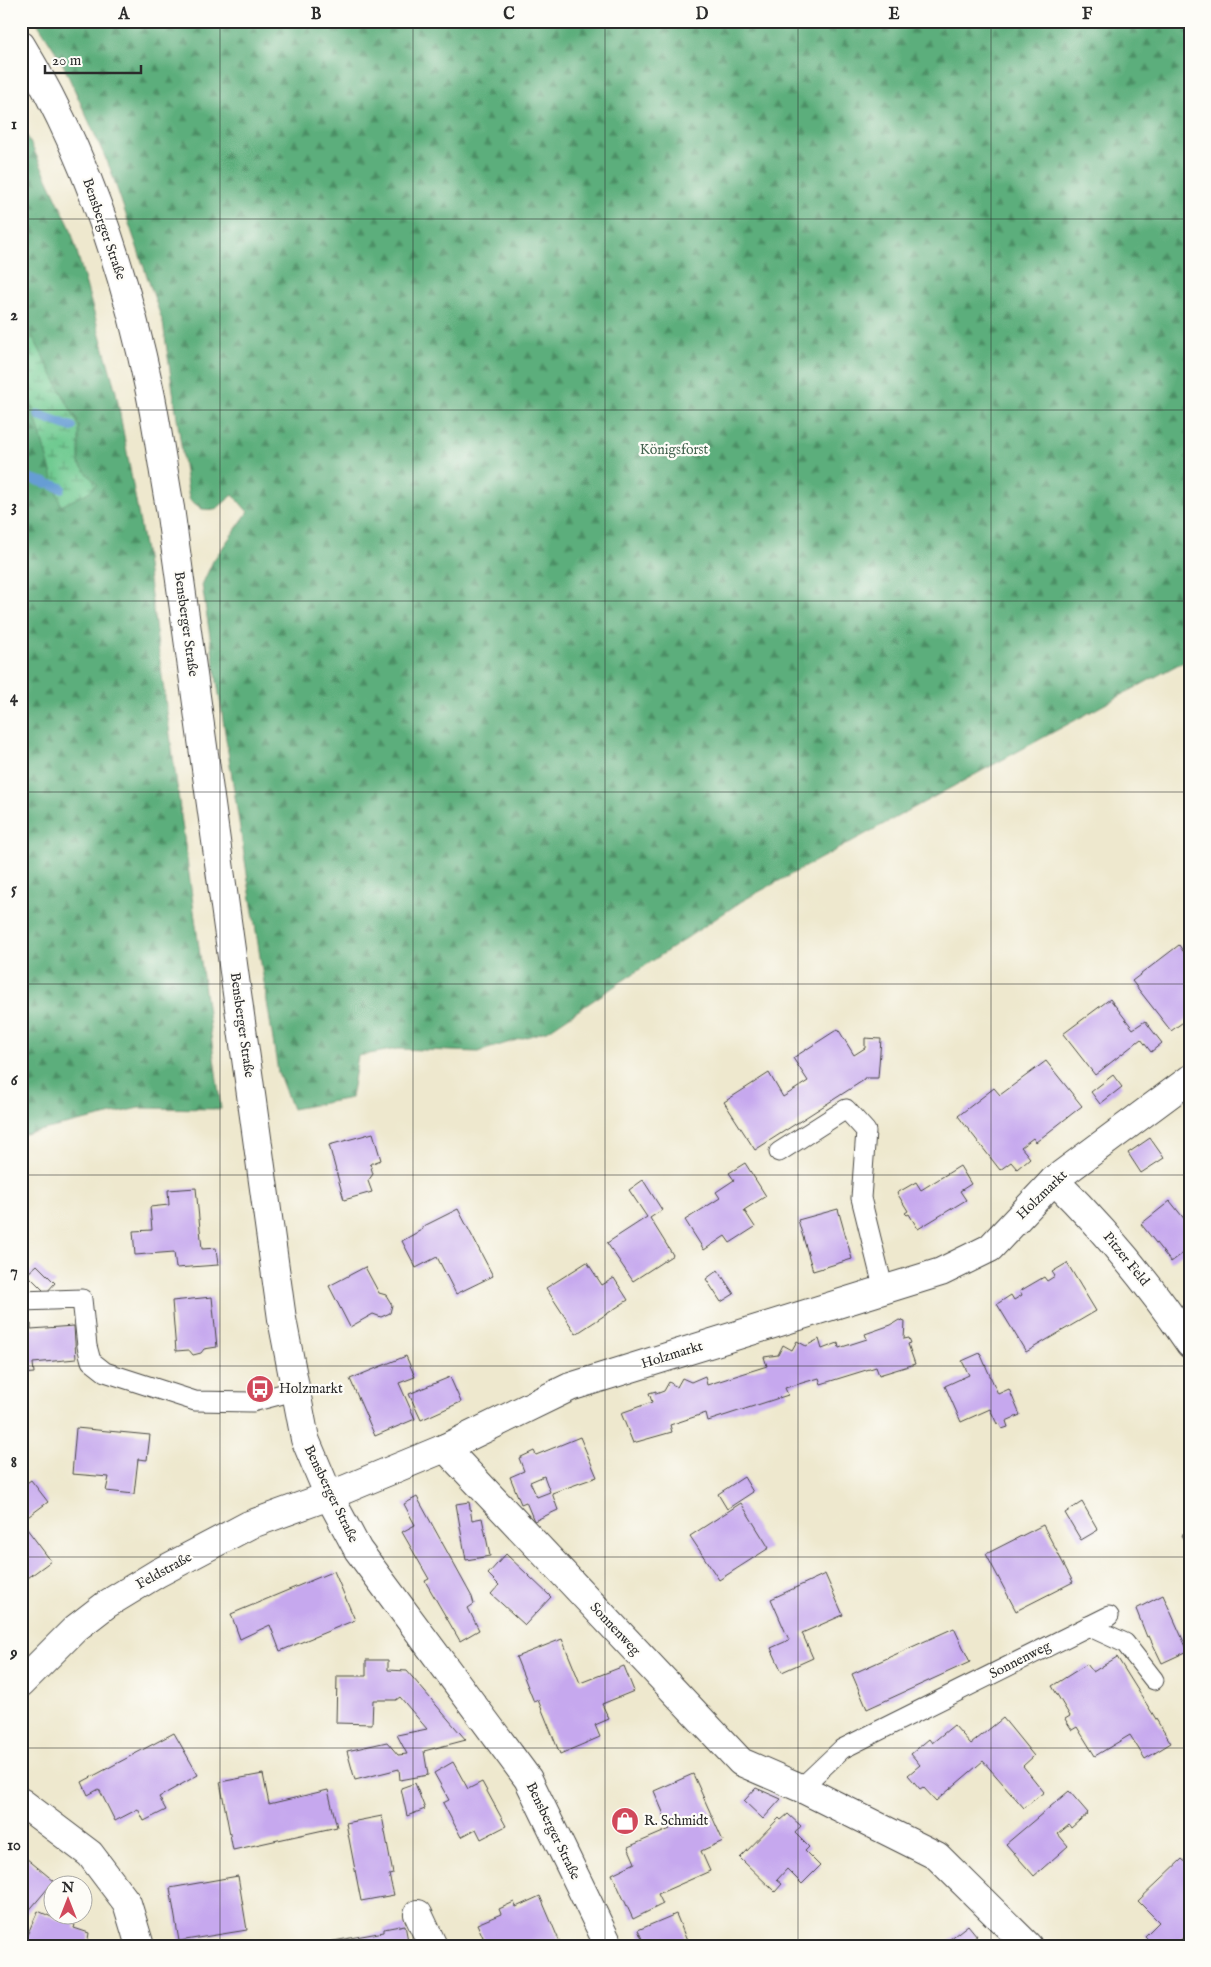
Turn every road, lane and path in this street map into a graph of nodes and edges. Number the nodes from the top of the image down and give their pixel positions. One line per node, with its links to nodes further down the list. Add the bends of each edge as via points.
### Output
1 (21, 44): 8 (main road, Bensberger Straße, via 52,98 101,215 125,291 151,394 170,508)
2 (1190, 1078): 4 (main road, Holzmarkt)
3 (779, 1152): 5 (lane, via 846,1109 866,1131 861,1198)
4 (1054, 1180): 5 (main road, Holzmarkt, via 990,1248 941,1272); 7 (main road, Pitzer Feld, via 1095,1221 1163,1304)
5 (884, 1290): 9 (main road, Holzmarkt, via 570,1387)
6 (21, 1301): 8 (lane, via 82,1299 91,1361 106,1372 195,1401 252,1402)
7 (1190, 1344)
8 (294, 1390): 10 (main road, Bensberger Straße, via 304,1439)
9 (445, 1448): 10 (main road, Holzmarkt); 15 (main road, Sonnenweg, via 741,1762)
10 (329, 1496): 14 (main road, Feldstraße, via 250,1526 158,1573 107,1604 76,1628); 20 (main road, Bensberger Straße, via 358,1550 528,1779)
11 (1109, 1616): 12 (lane, Sonnenweg)
12 (1088, 1626): 13 (lane, via 1125,1643); 15 (lane, Sonnenweg, via 842,1749)
13 (1154, 1680)
14 (21, 1683)
15 (801, 1788): 21 (main road, Sonnenweg, via 937,1856)
16 (21, 1802): 18 (main road, via 90,1854 127,1903)
17 (418, 1914): 19 (main road)
18 (140, 1946)
19 (433, 1946)
20 (609, 1946)
21 (1028, 1946)

